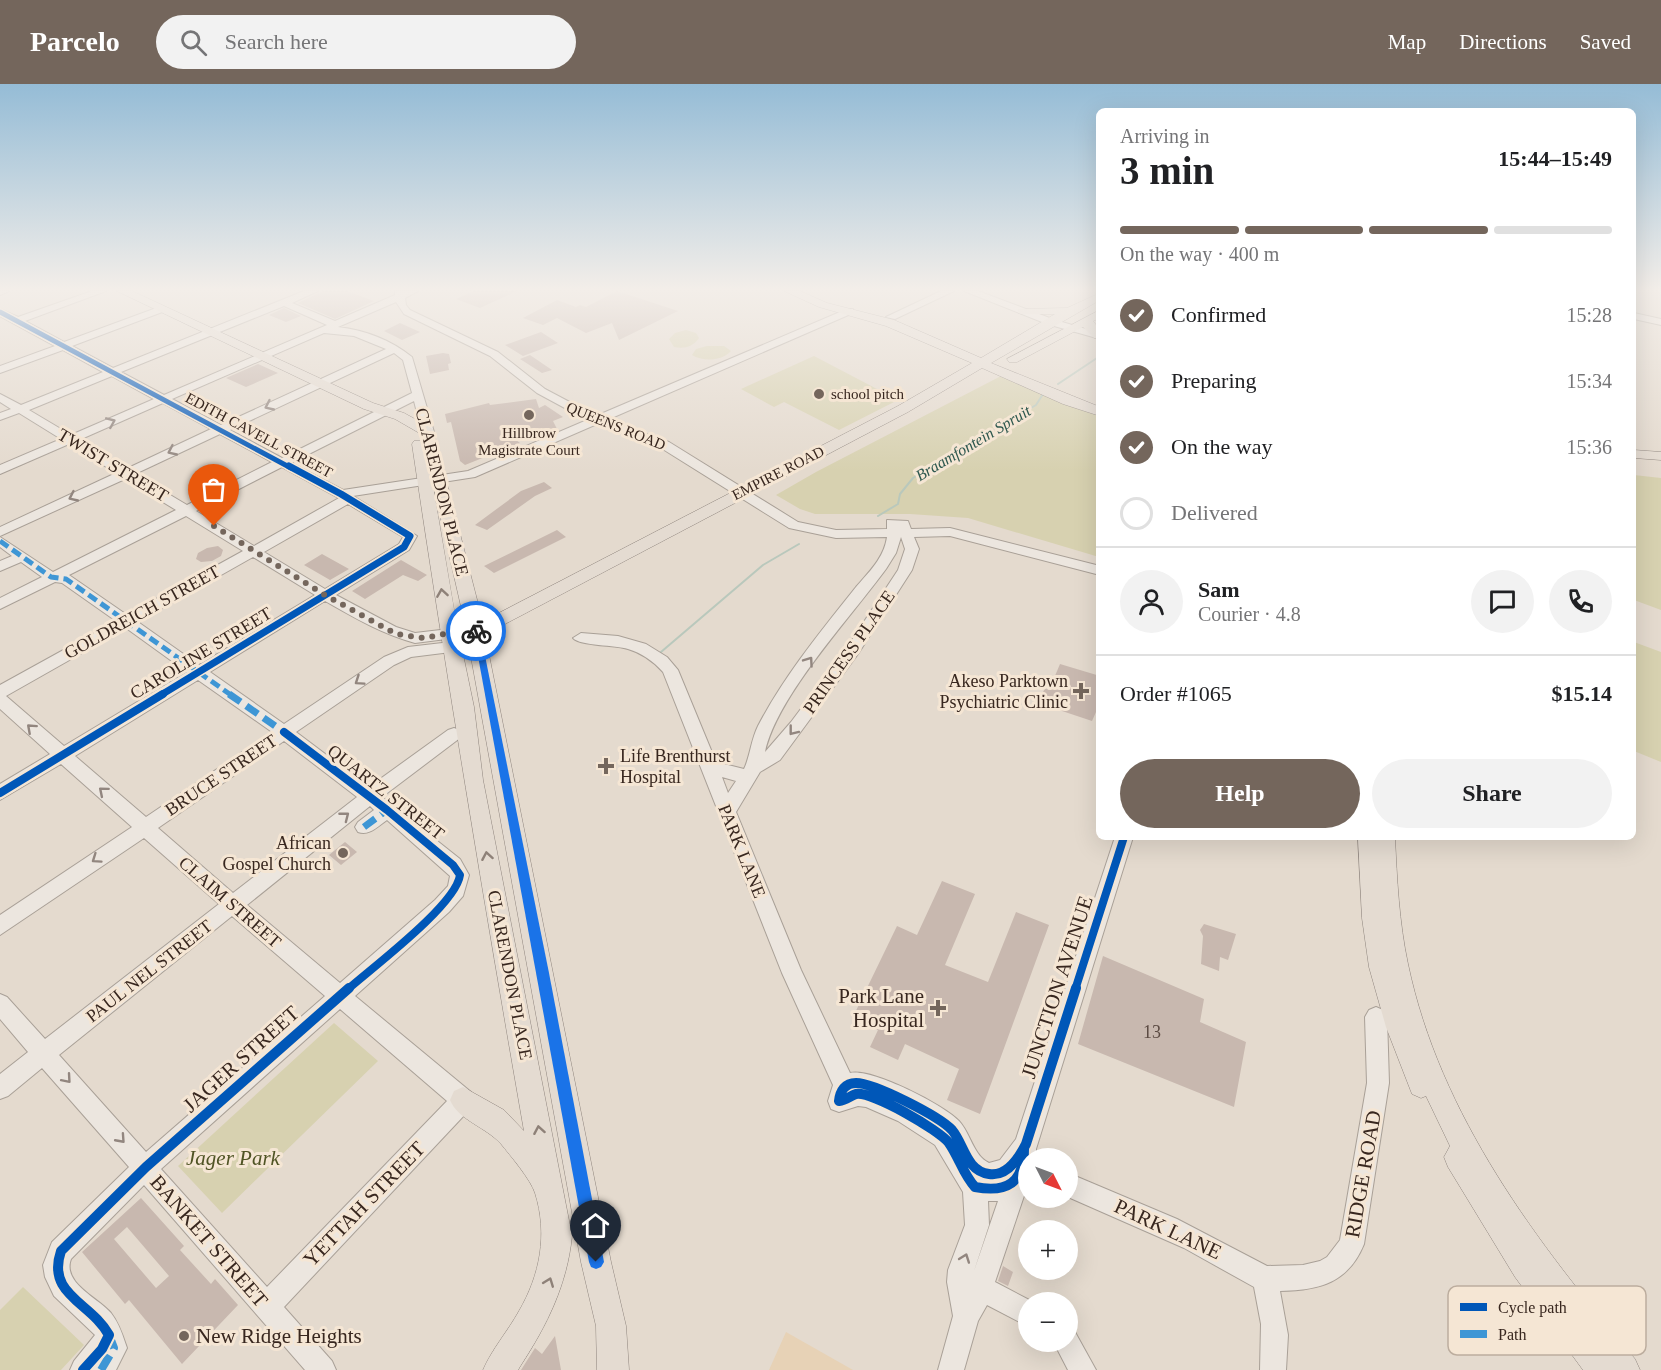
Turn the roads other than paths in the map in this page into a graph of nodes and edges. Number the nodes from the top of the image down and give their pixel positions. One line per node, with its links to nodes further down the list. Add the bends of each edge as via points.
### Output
1 (50, 351): 16 (street)
2 (72, 351): 17 (street, EDITH CAVELL STREET)
3 (164, 351): 17 (street)
4 (249, 351): 14 (main road)
5 (274, 351): 14 (street)
6 (389, 351): 18 (street)
7 (397, 351): 19 (street, CLARENDON PLACE, via 408,359)
8 (488, 351): 27 (street, QUEENS ROAD, via 552,398)
9 (755, 351): 27 (street, GOLDREICH STREET)
10 (961, 351): 15 (main road)
11 (966, 351): 15 (main road)
12 (1009, 351): 15 (main road, EMPIRE ROAD)
13 (1019, 351): 15 (main road, EMPIRE ROAD)
14 (261, 357): 18 (main road); 21 (street)
15 (992, 363): 22 (main road); 25 (main road); 40 (main road, EMPIRE ROAD)
16 (0, 370)
17 (112, 372): 21 (street, EDITH CAVELL STREET); 23 (street)
18 (318, 383): 24 (main road); 28 (street, one-way to 28)
19 (416, 395): 24 (street); 29 (street, CLARENDON PLACE)
20 (0, 397): 23 (street, TWIST STREET)
21 (164, 399): 28 (street, EDITH CAVELL STREET); 30 (street, one-way to 21)
22 (1096, 404)
23 (20, 409): 26 (street); 30 (street, TWIST STREET)
24 (377, 409): 29 (main road); 33 (street); 38 (main road, CLARENDON PLACE, via 416,434)
25 (1096, 411)
26 (0, 417)
27 (596, 420): 38 (street, GOLDREICH STREET, via 471,474); 40 (street, QUEENS ROAD, via 658,441)
28 (219, 429): 33 (street, EDITH CAVELL STREET); 37 (street, one-way to 37)
29 (428, 432): 38 (main road, CLARENDON PLACE)
30 (71, 439): 36 (street); 37 (street, TWIST STREET)
31 (1636, 454): 32 (main road)
32 (1661, 456)
33 (280, 462): 39 (street, EDITH CAVELL STREET); 41 (street)
34 (1636, 462): 35 (main road)
35 (1661, 464)
36 (0, 470)
37 (126, 473): 41 (street, TWIST STREET); 43 (street, one-way to 43)
38 (432, 481): 39 (street, GOLDREICH STREET); 56 (main road, CLARENDON PLACE); 58 (main road, CLARENDON PLACE, one-way to 38)
39 (344, 496): 44 (street, EDITH CAVELL STREET); 46 (street, GOLDREICH STREET)
40 (746, 496): 42 (street, QUEENS ROAD, via 794,525 823,532 851,535); 56 (main road, EMPIRE ROAD, via 511,614)
41 (186, 509): 46 (street, TWIST STREET); 51 (street)
42 (899, 528): 48 (street, QUEENS ROAD, via 940,522 976,527); 50 (street, QUEENS ROAD, via 963,534); 67 (street, PRINCESS PLACE, one-way to 42, via 755,748 774,712 888,556); 67 (street, PRINCESS PLACE, one-way to 67, via 912,549 905,570 797,726 774,755)
43 (0, 532)
44 (408, 534): 52 (street, CAROLINE STREET, via 404,547)
45 (0, 541): 47 (street)
46 (255, 550): 52 (street, TWIST STREET); 54 (street, GOLDREICH STREET)
47 (22, 556): 49 (street); 51 (street)
48 (1096, 560)
49 (0, 567)
50 (1096, 570)
51 (51, 577): 53 (street); 54 (street, QUARTZ STREET, via 66,579)
52 (325, 595): 55 (street, TWIST STREET); 60 (street, CAROLINE STREET)
53 (0, 604)
54 (125, 622): 60 (street, QUARTZ STREET); 61 (street, GOLDREICH STREET)
55 (396, 634): 58 (street, TWIST STREET); 59 (street)
56 (477, 635): 58 (main road, EMPIRE ROAD); 109 (main road, CLARENDON PLACE, via 611,1326)
57 (581, 638): 66 (street, PARK LANE, via 632,644 665,663)
58 (450, 640): 59 (street, BRUCE STREET); 92 (main road, CLARENDON PLACE, one-way to 58)
59 (389, 661): 63 (street, BRUCE STREET, one-way to 63)
60 (196, 672): 63 (street, QUARTZ STREET); 65 (street, CAROLINE STREET)
61 (0, 692)
62 (0, 700): 65 (street, CLAIM STREET, one-way to 62)
63 (284, 732): 69 (street, QUARTZ STREET); 72 (street, BRUCE STREET)
64 (454, 734): 69 (street, PAUL NEL STREET)
65 (61, 755): 68 (street, CAROLINE STREET); 72 (street, CLAIM STREET, one-way to 65)
66 (708, 767): 67 (street); 71 (street, PARK LANE)
67 (751, 772): 71 (street, PRINCESS PLACE)
68 (0, 794)
69 (369, 797): 70 (street, QUARTZ STREET); 78 (street, PAUL NEL STREET, one-way to 69)
70 (387, 810): 73 (street); 77 (street, QUARTZ STREET, via 458,870)
71 (727, 812): 84 (street, PARK LANE, via 803,998)
72 (144, 826): 78 (street, CLAIM STREET); 79 (street, BRUCE STREET, one-way to 79)
73 (364, 827)
74 (1123, 840): 87 (street, JUNCTION AVENUE)
75 (1369, 840): 95 (main road, via 1381,966 1399,1030 1424,1094 1481,1199)
76 (1384, 840): 96 (main road, via 1395,962 1407,1010 1438,1091 1521,1235)
77 (459, 883): 80 (street, JAGER STREET, via 442,906)
78 (233, 905): 80 (street, CLAIM STREET); 83 (street, PAUL NEL STREET)
79 (0, 926)
80 (339, 995): 86 (street, CLAIM STREET); 88 (street, JAGER STREET)
81 (0, 1004): 83 (street, BANKET STREET)
82 (1376, 1017): 94 (street, RIDGE ROAD, via 1378,1083 1352,1244 1345,1258 1322,1275)
83 (44, 1053): 85 (street); 88 (street, BANKET STREET, one-way to 88)
84 (845, 1086): 91 (street, via 862,1083 940,1121 956,1136); 91 (street, PARK LANE, via 838,1101 857,1094 870,1097 944,1137 964,1174)
85 (0, 1088)
86 (463, 1101): 92 (main road, via 509,1133); 98 (street, YETTAH STREET)
87 (1027, 1148)
88 (146, 1167): 98 (street, BANKET STREET); 101 (street, JAGER STREET, via 70,1241 54,1269 63,1286)
89 (1018, 1167): 91 (street)
90 (1018, 1177): 97 (street, JUNCTION AVENUE)
91 (978, 1179): 100 (street, JUNCTION AVENUE, one-way to 91, via 960,1282 977,1225)
92 (549, 1187): 108 (main road, CLARENDON PLACE, one-way to 92, via 535,1315 552,1278 557,1236)
93 (1078, 1189): 94 (street, PARK LANE, via 1177,1230)
94 (1264, 1279): 112 (street, via 1277,1336)
95 (1541, 1286)
96 (1557, 1286)
97 (980, 1288): 99 (street); 100 (street, JUNCTION AVENUE)
98 (266, 1307): 107 (street, BANKET STREET)
99 (1018, 1308)
100 (966, 1316): 110 (street, JUNCTION AVENUE)
101 (109, 1335): 105 (street); 106 (street, via 114,1348)
102 (1072, 1352): 111 (street)
103 (1592, 1355): 113 (main road)
104 (1612, 1355): 114 (main road)
105 (83, 1370)
106 (101, 1370)
107 (323, 1370)
108 (499, 1370)
109 (613, 1370)
110 (951, 1370)
111 (1083, 1370)
112 (1273, 1370)
113 (1603, 1370)
114 (1624, 1370)

